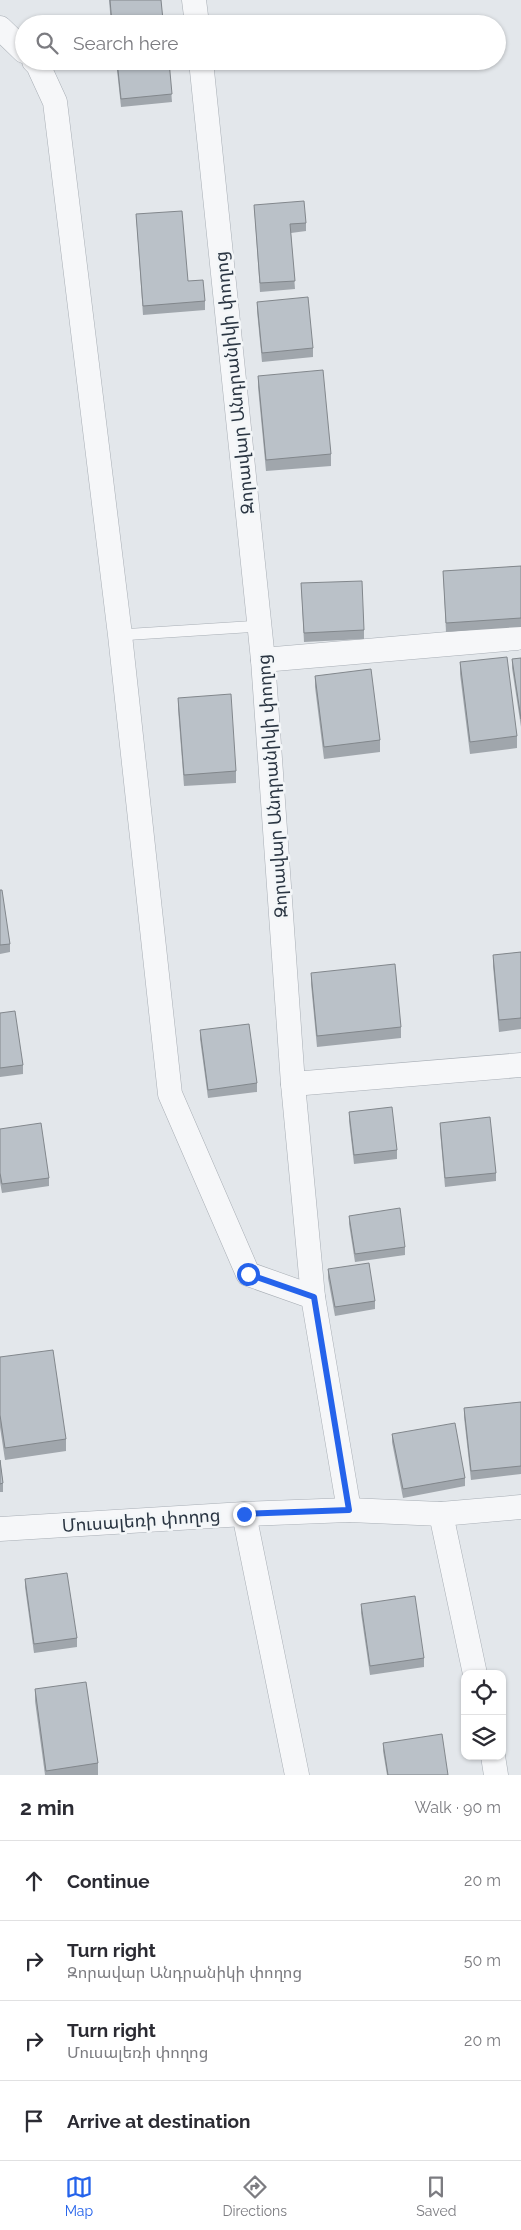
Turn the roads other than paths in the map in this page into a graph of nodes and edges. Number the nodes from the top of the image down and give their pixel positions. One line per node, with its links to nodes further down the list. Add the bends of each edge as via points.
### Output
1 (194, 0): 2 (street)
2 (196, 15)
3 (0, 28): 4 (street)
4 (15, 42)
5 (40, 70): 8 (street, via 55,102)
6 (202, 70): 7 (street, Զորավար Անդրանիկի փողոց)
7 (259, 626): 8 (lane); 10 (street, Զորավար Անդրանիկի փողոց)
8 (120, 635): 13 (street, via 170,1094 248,1274)
9 (517, 638): 10 (street)
10 (263, 660): 12 (street, Զորավար Անդրանիկի փողոց)
11 (521, 1065): 12 (street)
12 (293, 1084): 13 (street, Զորավար Անդրանիկի փողոց)
13 (314, 1297): 15 (street, Զորավար Անդրանիկի փողոց)
14 (521, 1507): 17 (street, Մուսալեռի փողոց)
15 (349, 1510): 16 (street, Մուսալեռի փողոց); 17 (street, Մուսալեռի փողոց)
16 (244, 1514): 18 (street, Մուսալեռի փողոց); 21 (street)
17 (441, 1514): 19 (street)
18 (0, 1529)
19 (475, 1670)
20 (494, 1760): 22 (street)
21 (297, 1775)
22 (496, 1775)

